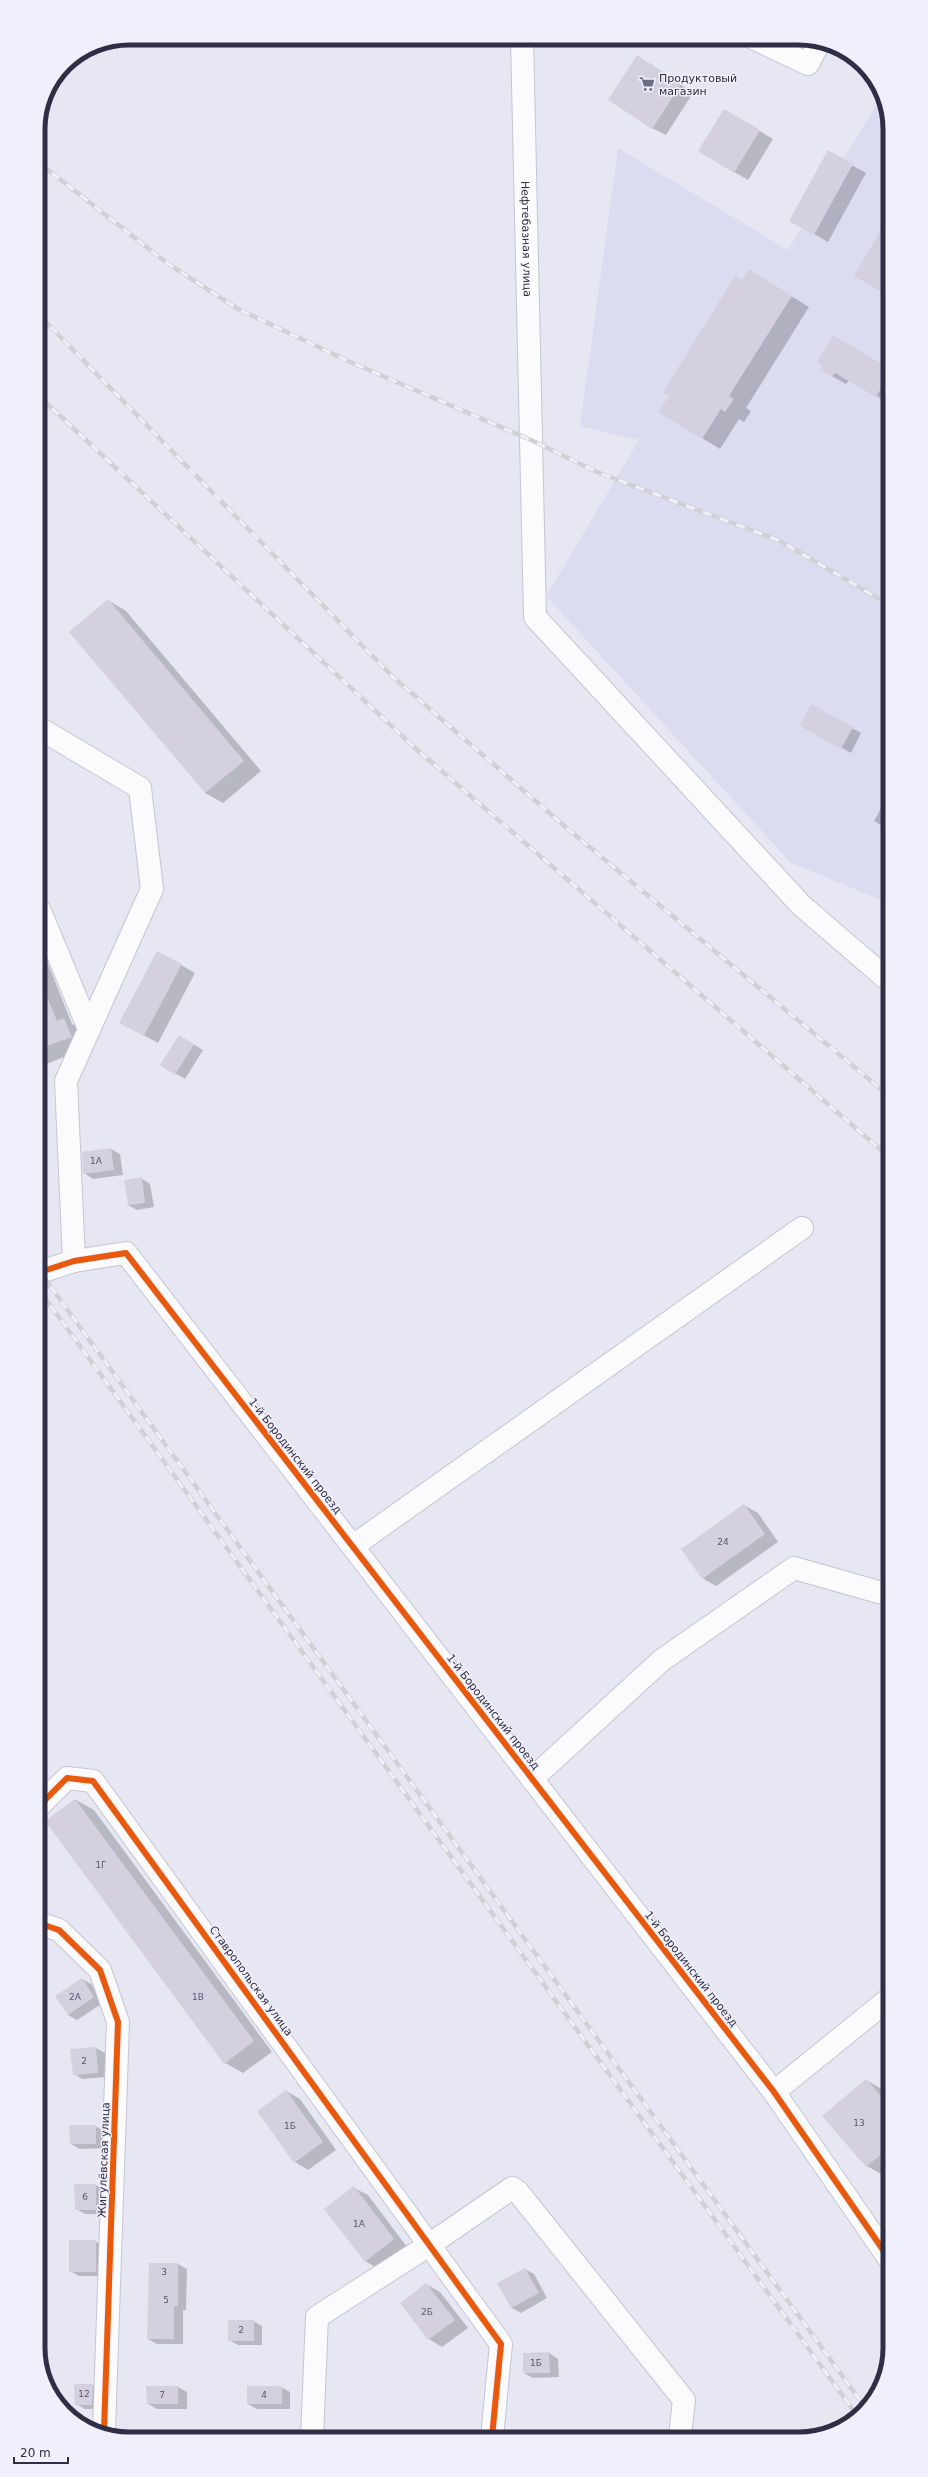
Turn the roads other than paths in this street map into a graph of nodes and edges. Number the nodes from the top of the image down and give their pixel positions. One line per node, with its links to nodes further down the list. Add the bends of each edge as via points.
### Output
1 (522, 45): 6 (street, Нефтебазная улица, via 534,617 801,905)
2 (768, 45): 3 (street, via 808,64)
3 (817, 47)
4 (45, 732): 7 (street, via 140,788 152,889)
5 (45, 923): 7 (street)
6 (883, 976)
7 (89, 1029): 9 (street, via 66,1081)
8 (802, 1228): 11 (street)
9 (74, 1261): 10 (street, 1-й Бородинский проезд); 11 (street, 1-й Бородинский проезд, via 126,1253)
10 (45, 1270)
11 (353, 1546): 13 (street, 1-й Бородинский проезд)
12 (883, 1593): 13 (street, via 794,1568 662,1660)
13 (532, 1779): 17 (street, 1-й Бородинский проезд)
14 (45, 1800): 18 (street, Ставропольская улица, via 67,1778 93,1781)
15 (45, 1925): 20 (street, Жигулёвская улица, via 59,1930 100,1970 118,2022)
16 (883, 2004): 17 (street)
17 (774, 2092): 19 (street, 1-й Бородинский проезд)
18 (429, 2245): 21 (street, via 318,2317); 22 (street, via 501,2344); 23 (street, via 512,2188 518,2192 684,2400)
19 (883, 2250)
20 (104, 2428)
21 (312, 2432)
22 (492, 2432)
23 (680, 2432)

